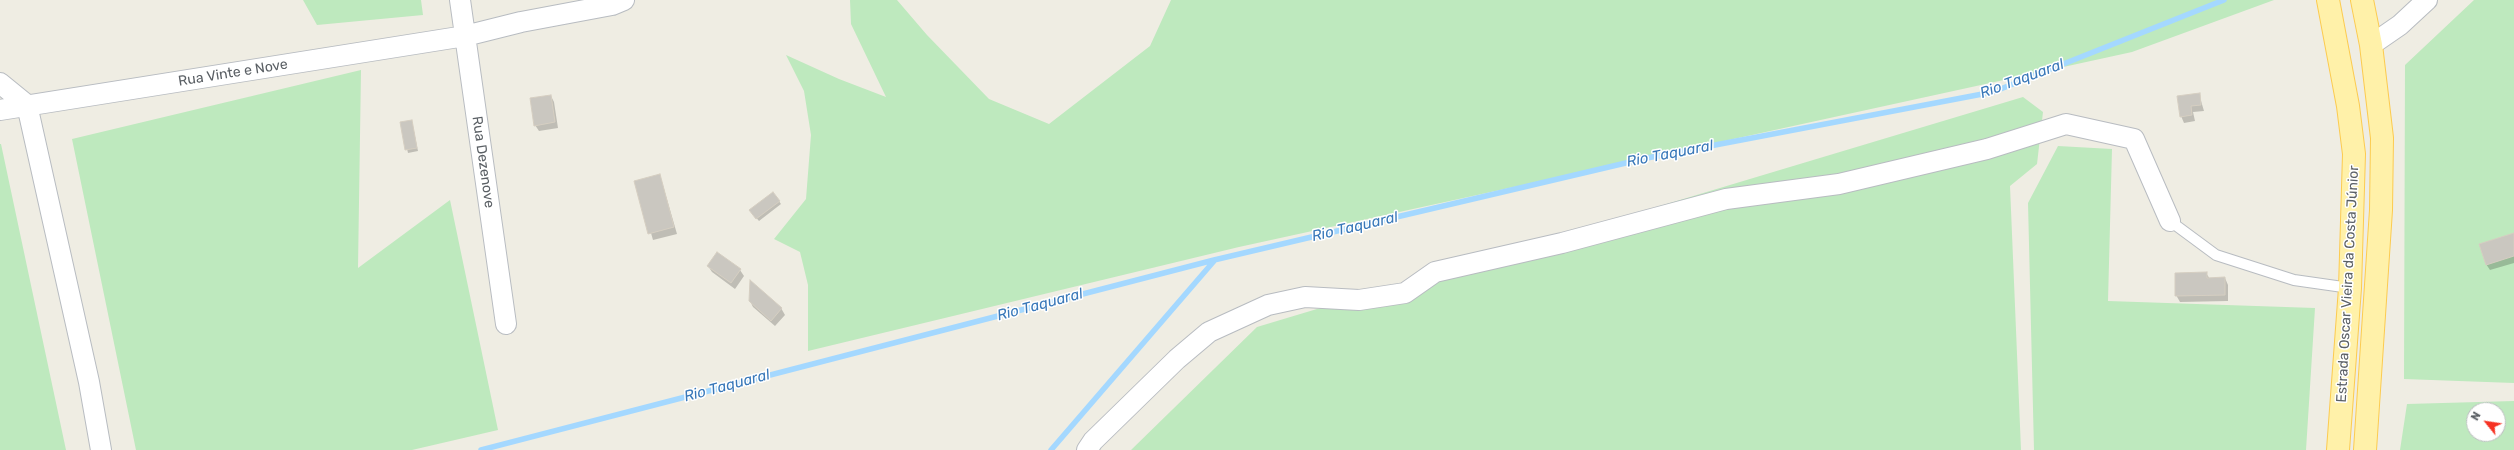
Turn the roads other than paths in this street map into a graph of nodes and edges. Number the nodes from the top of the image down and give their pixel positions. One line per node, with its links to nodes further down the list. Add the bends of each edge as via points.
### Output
1 (460, 0): 6 (street, Rua Dezenove)
2 (624, 0): 6 (street, Rua Vinte e Nove, via 612,5 521,22)
3 (2362, 0): 7 (main road, Estrada Oscar Vieira da Costa Júnior)
4 (2427, 0): 7 (street, via 2400,25)
5 (2328, 1): 12 (main road, Estrada Oscar Vieira da Costa Júnior, via 2348,106 2354,154)
6 (465, 36): 9 (street, Rua Vinte e Nove); 13 (street, Rua Dezenove)
7 (2371, 45): 17 (main road, Estrada Oscar Vieira da Costa Júnior, via 2382,138 2382,169)
8 (0, 83): 9 (street)
9 (27, 105): 10 (street, Rua Vinte e Nove); 14 (street, via 90,382)
10 (0, 110)
11 (2170, 221): 12 (lane, via 2216,255 2294,280); 15 (street, via 2134,139 2066,124 1987,149 1854,180 1726,199 1562,243 1435,272 1405,293 1360,300 1305,297 1268,305 1209,332 1177,359 1093,441)
12 (2350, 288): 16 (main road, Estrada Oscar Vieira da Costa Júnior)
13 (506, 324)
14 (101, 450)
15 (1087, 450)
16 (2338, 450)
17 (2365, 450)

